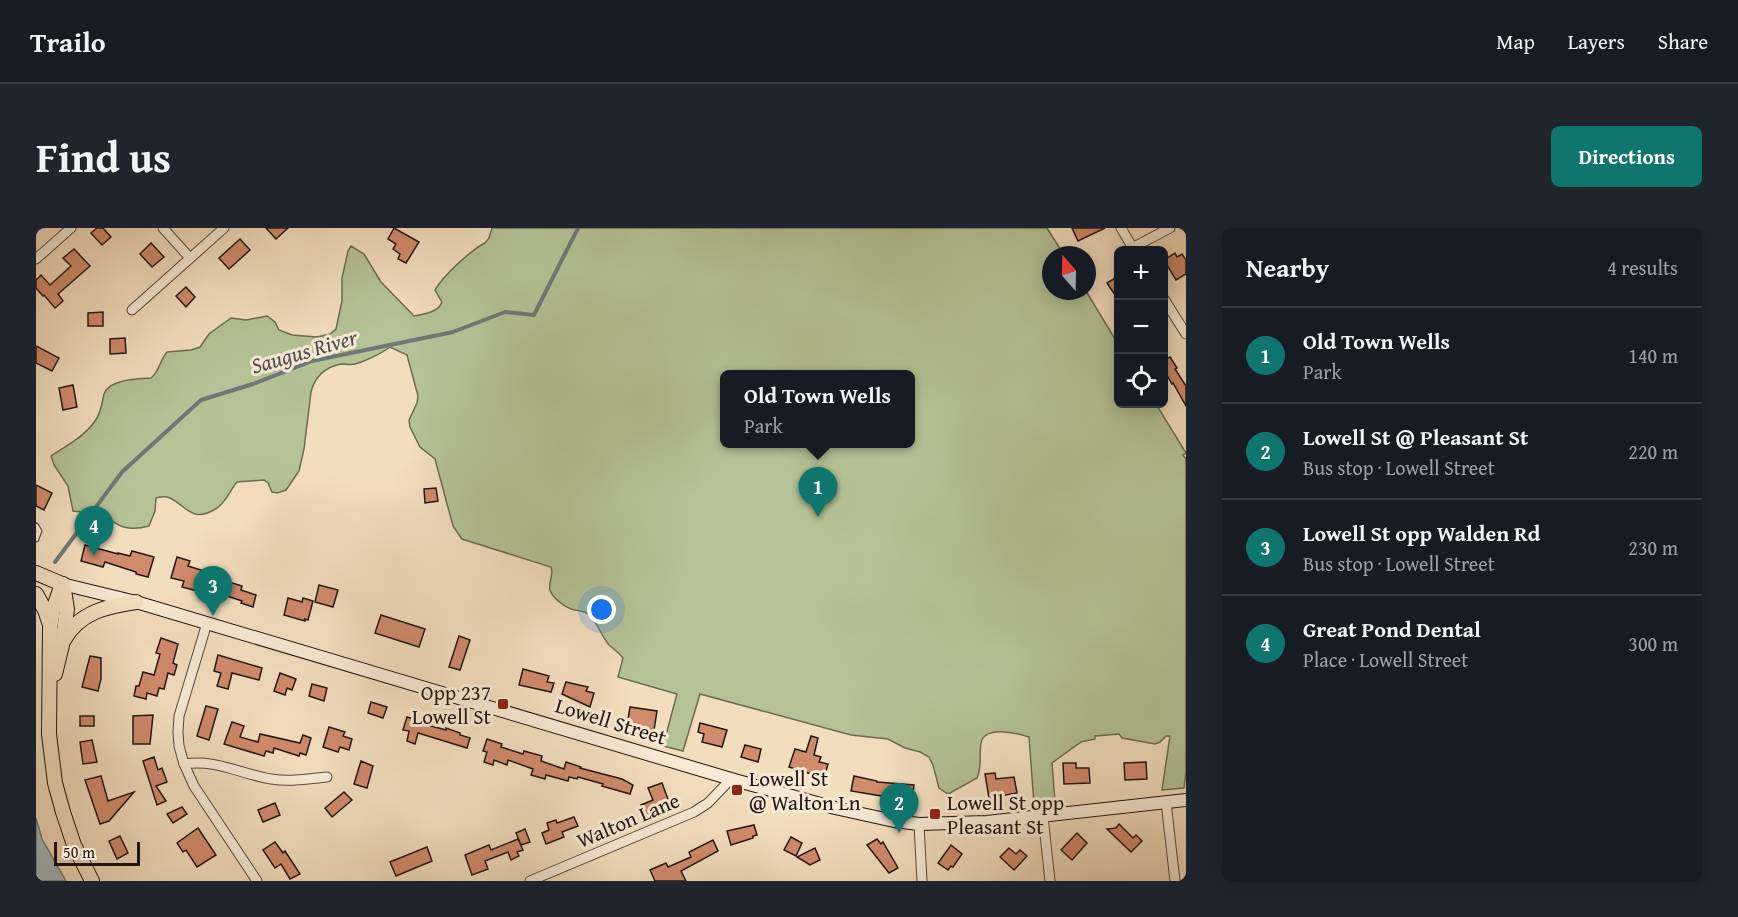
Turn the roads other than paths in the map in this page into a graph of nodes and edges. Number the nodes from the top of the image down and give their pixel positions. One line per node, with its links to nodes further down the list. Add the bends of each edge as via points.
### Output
1 (71, 228): 9 (street)
2 (164, 228): 8 (street)
3 (224, 228): 8 (street)
4 (1121, 228): 6 (street)
5 (1170, 228): 7 (street)
6 (1131, 246)
7 (1138, 246)
8 (190, 258): 11 (street)
9 (36, 259)
10 (1165, 300): 12 (street)
11 (132, 310)
12 (1186, 334)
13 (36, 526): 14 (lane)
14 (36, 539)
15 (36, 573): 16 (main road, Lowell Street)
16 (63, 584): 18 (main road, Lowell Street); 20 (main road, via 52,610); 21 (main road, via 67,609)
17 (36, 594): 20 (main road)
18 (136, 602): 19 (main road, Lowell Street); 21 (main road, via 88,615 71,630)
19 (207, 623): 23 (street, via 179,716 178,739); 25 (main road, Lowell Street)
20 (50, 628): 22 (main road)
21 (62, 645): 22 (main road)
22 (50, 696): 30 (main road, via 55,783 68,828)
23 (184, 764): 24 (street, via 208,762 277,780); 31 (street, via 194,786)
24 (327, 777)
25 (731, 779): 29 (main road, Lowell Street, via 835,808); 32 (street, Walton Lane, via 694,812)
26 (1186, 800): 27 (main road, Lowell Street)
27 (1166, 802): 28 (main road, Lowell Street); 35 (street)
28 (1043, 816): 29 (main road, Lowell Street); 34 (street)
29 (919, 824): 33 (street)
30 (92, 881)
31 (257, 881)
32 (530, 881)
33 (922, 881)
34 (1050, 881)
35 (1175, 881)

